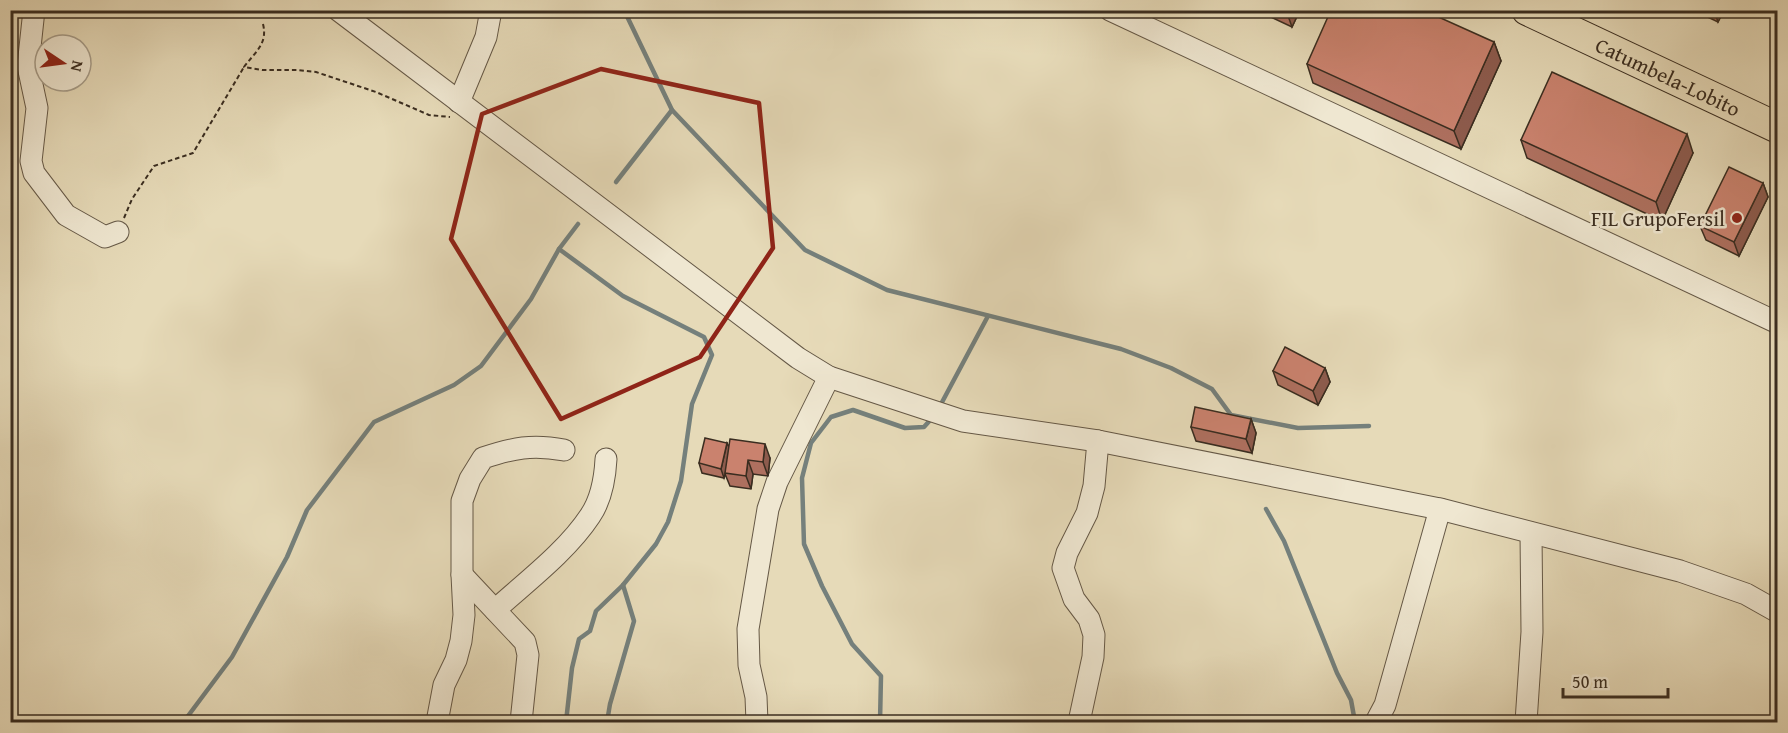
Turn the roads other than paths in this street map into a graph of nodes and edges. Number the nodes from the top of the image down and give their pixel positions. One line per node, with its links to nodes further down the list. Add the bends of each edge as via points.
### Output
1 (34, 10): 10 (street, via 27,66 37,108 31,161 34,173 66,215 105,237)
2 (338, 10): 8 (street)
3 (491, 10): 8 (street, via 486,37)
4 (1110, 10): 11 (street)
5 (1527, 10): 9 (highway, Catumbela-Lobito)
6 (1569, 10): 7 (highway, Catumbela-Lobito)
7 (1778, 108)
8 (455, 110): 12 (street)
9 (1778, 128)
10 (118, 232)
11 (1778, 322)
12 (829, 377): 13 (street, via 963,421); 23 (street, via 777,482 768,509 748,629)
13 (1098, 441): 16 (street); 24 (street, via 1087,513 1063,568 1074,599 1089,619 1094,635)
14 (564, 450): 18 (street, via 531,446 483,458 462,501)
15 (606, 459): 19 (street, via 600,494 591,515 560,551)
16 (1440, 508): 17 (street); 25 (street, via 1385,705)
17 (1531, 533): 20 (street, via 1680,571 1746,594); 26 (street, via 1532,632)
18 (462, 575): 19 (street); 21 (street, via 461,641 444,685)
19 (495, 610): 22 (street, via 525,642 528,655)
20 (1778, 612)
21 (437, 723)
22 (521, 723)
23 (757, 723)
24 (1079, 723)
25 (1376, 723)
26 (1526, 723)

